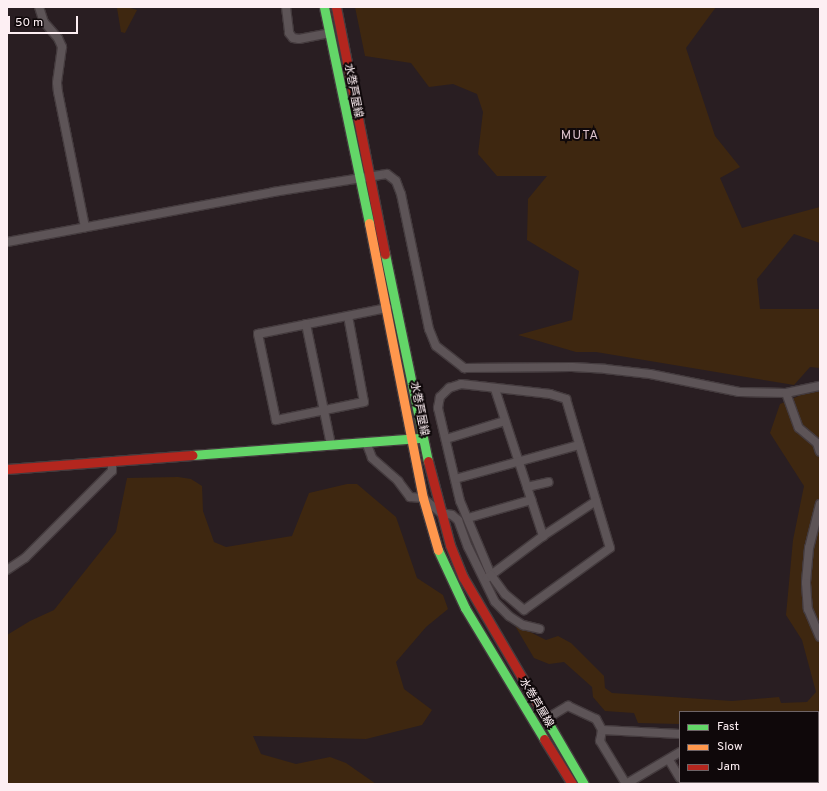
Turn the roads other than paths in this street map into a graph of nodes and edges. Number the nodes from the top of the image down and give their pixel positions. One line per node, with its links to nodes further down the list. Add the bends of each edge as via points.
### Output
1 (39, 7): 8 (street, via 44,22 58,38 62,47 58,92)
2 (286, 7): 5 (street, via 289,33 293,38)
3 (324, 7): 5 (main road, 水巻芦屋線)
4 (336, 7): 6 (main road, 水巻芦屋線)
5 (329, 33): 7 (main road, 水巻芦屋線)
6 (370, 177): 7 (street); 15 (street, via 387,174 396,181 436,346 464,368 605,369 658,375 739,392); 18 (main road, 水巻芦屋線)
7 (358, 178): 8 (street); 10 (main road, 水巻芦屋線)
8 (85, 227): 9 (street)
9 (7, 242)
10 (387, 308): 11 (street); 19 (main road, 水巻芦屋線)
11 (348, 316): 12 (street); 16 (street, via 364,402)
12 (306, 324): 16 (street); 16 (street, via 258,334 276,420)
13 (820, 386): 15 (street)
14 (494, 389): 17 (street); 20 (street, via 461,384 449,388 440,397 438,408); 23 (street, via 550,394 566,399)
15 (786, 393): 24 (street, via 799,428 817,443)
16 (324, 410): 22 (street)
17 (505, 421): 20 (street); 26 (street)
18 (422, 438): 19 (main road); 35 (main road, 水巻芦屋線)
19 (412, 439): 21 (main road); 31 (main road, 水巻芦屋線)
20 (446, 439): 28 (street)
21 (366, 442): 22 (main road); 31 (street, via 372,458 398,481 410,497)
22 (331, 445): 25 (main road)
23 (579, 445): 26 (street); 33 (street)
24 (820, 452)
25 (112, 461): 27 (main road); 38 (street, via 112,471 25,558)
26 (519, 462): 28 (street); 30 (street)
27 (7, 469)
28 (456, 479): 36 (street, via 460,501)
29 (548, 482): 30 (street)
30 (527, 487): 32 (street)
31 (423, 498): 35 (street); 49 (main road, 水巻芦屋線, via 438,548 465,608)
32 (531, 500): 36 (street); 37 (street)
33 (596, 501): 37 (street); 39 (street, via 610,548 524,610 505,594)
34 (820, 504): 42 (street, via 809,548 806,583 808,609)
35 (441, 512): 40 (street, via 458,520); 43 (main road, 水巻芦屋線, via 463,578)
36 (468, 518): 39 (street)
37 (543, 536): 39 (street)
38 (7, 570)
39 (491, 575): 40 (street)
40 (484, 581): 41 (street, via 495,602 509,616 523,625)
41 (540, 629)
42 (820, 637)
43 (546, 719): 44 (street, via 568,706 596,719); 50 (main road, 水巻芦屋線)
44 (602, 730): 45 (street); 51 (street, via 600,741)
45 (679, 734)
46 (679, 753): 47 (street)
47 (669, 760): 48 (street); 51 (street)
48 (679, 776)
49 (572, 784)
50 (584, 784)
51 (626, 784)

